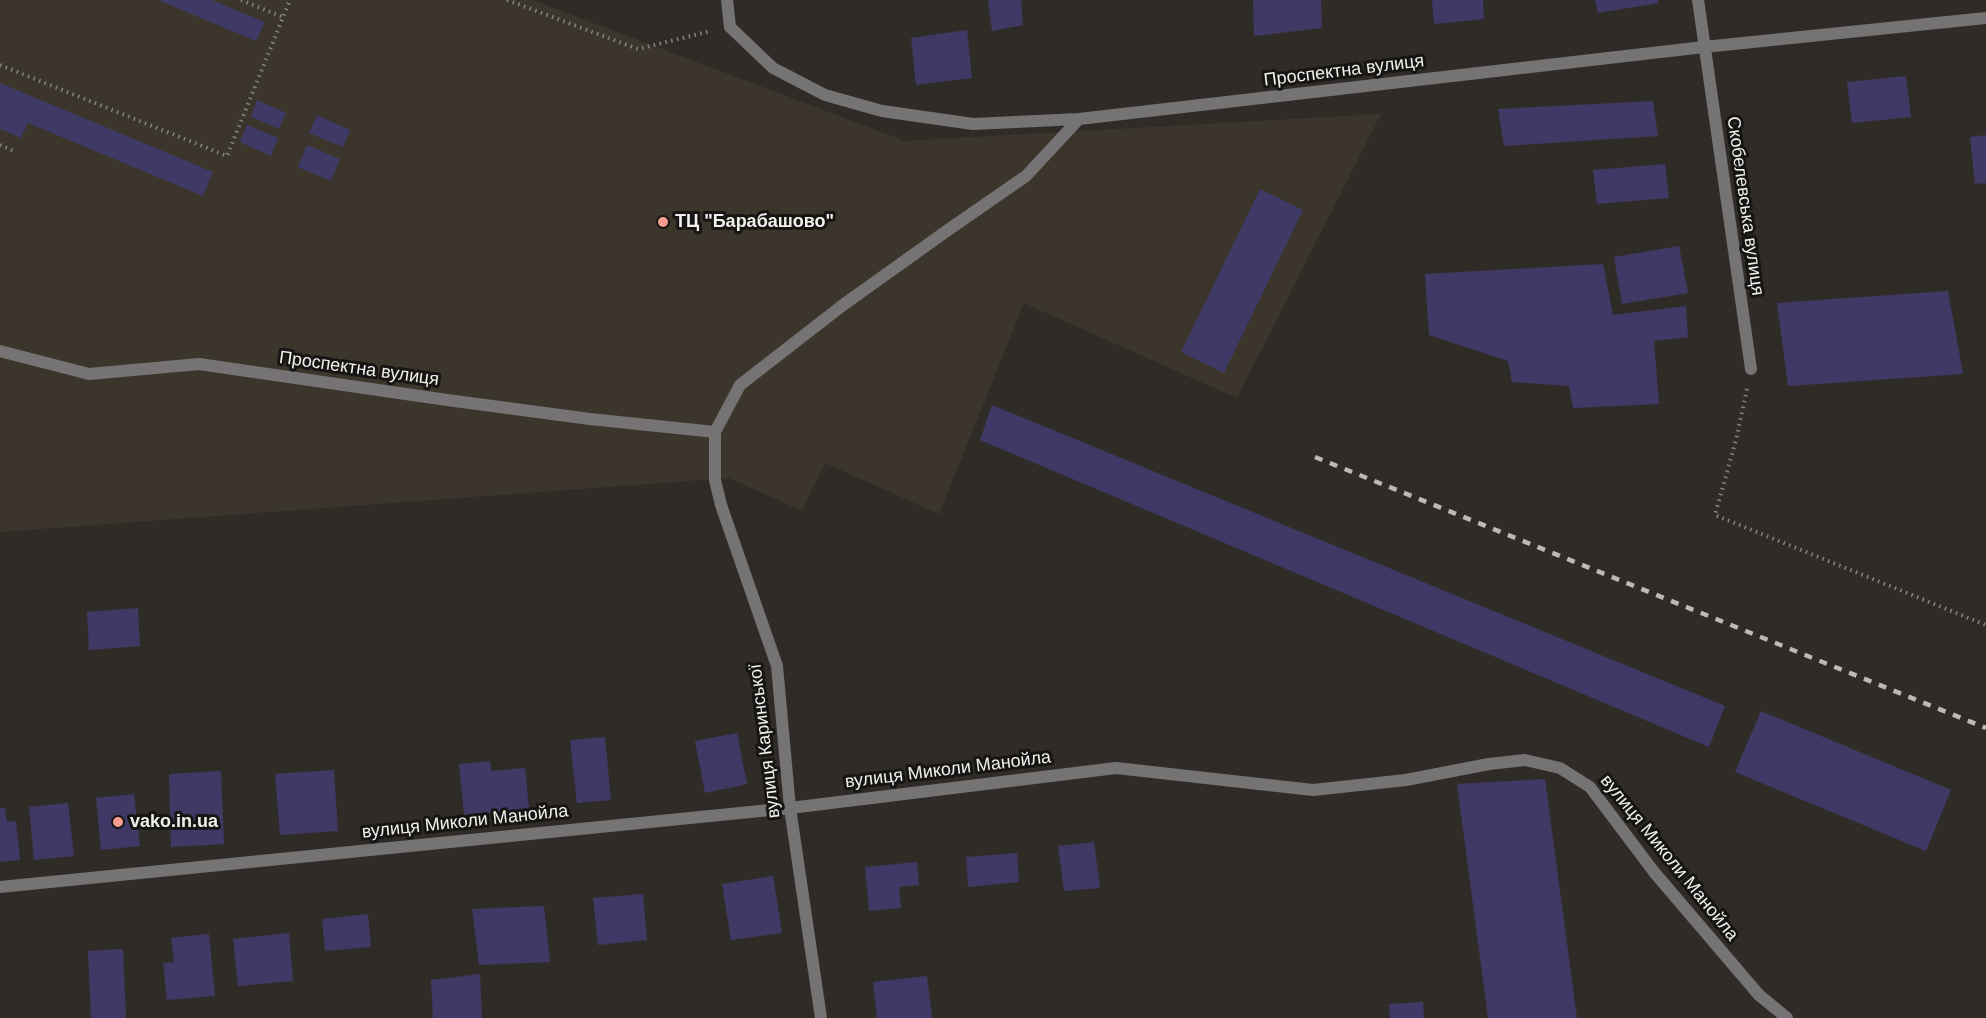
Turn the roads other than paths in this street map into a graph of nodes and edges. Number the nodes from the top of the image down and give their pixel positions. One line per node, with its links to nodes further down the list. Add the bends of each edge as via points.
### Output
1 (727, 0): 5 (street, Проспектна вулиця, via 730,27 773,68 825,95 882,111 973,124)
2 (1698, 0): 4 (street, Скобелевська вулиця)
3 (1986, 18): 4 (street, Проспектна вулиця)
4 (1704, 47): 5 (street, Проспектна вулиця); 7 (street, Скобелевська вулиця)
5 (1079, 119): 8 (street, via 1026,176 843,305 740,385)
6 (0, 351): 8 (street, Проспектна вулиця, via 89,374 199,364 590,419)
7 (1751, 369)
8 (715, 432): 9 (street, вулиця Каринської, via 715,480 721,505 777,666)
9 (790, 808): 10 (street, вулиця Миколи Манойла); 11 (street, вулиця Каринської); 12 (street, вулиця Миколи Манойла, via 1116,768 1313,790 1406,780 1525,760 1560,768 1590,787 1654,872 1758,995)
10 (0, 887)
11 (821, 1018)
12 (1786, 1018)

